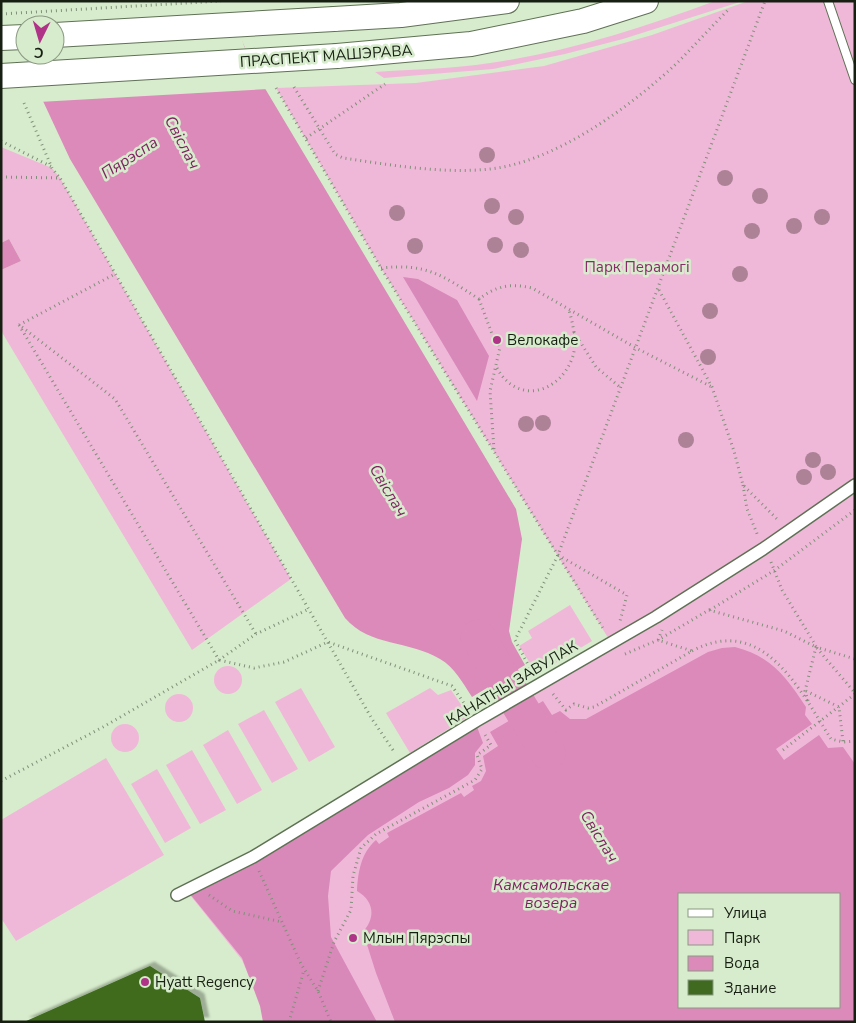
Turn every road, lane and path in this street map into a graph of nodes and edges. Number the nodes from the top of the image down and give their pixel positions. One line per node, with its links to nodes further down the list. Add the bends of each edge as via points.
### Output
1 (221, 1): 7 (path, bridge)
2 (508, 1): 8 (main road, bridge, via 401,15)
3 (646, 1): 11 (main road, ПРАСПЕКТ МАШЭРАВА, bridge, via 583,20 471,44 337,56)
4 (764, 1): 25 (path)
5 (828, 1): 12 (lane)
6 (729, 9): 17 (path, via 677,62 634,99 571,140 524,161 490,169 469,169 416,167 343,158 335,154)
7 (1, 14)
8 (65, 34)
9 (15, 37): 10 (main road, bridge)
10 (1, 38)
11 (1, 76)
12 (855, 80)
13 (385, 84): 17 (path)
14 (294, 87): 17 (path)
15 (276, 88): 18 (path)
16 (24, 103): 20 (path)
17 (320, 129): 18 (path)
18 (306, 138): 23 (path)
19 (1, 141): 20 (path)
20 (52, 168): 22 (path)
21 (1, 177): 22 (path)
22 (60, 178): 24 (path)
23 (381, 268): 26 (path, via 406,266 424,269 441,275); 34 (path)
24 (115, 274): 28 (path); 42 (path)
25 (659, 290): 30 (path); 32 (path)
26 (479, 300): 27 (path, via 490,291 518,284 532,288); 31 (path, via 500,347)
27 (569, 309): 29 (path); 30 (path)
28 (18, 325): 45 (path, via 116,399); 53 (path)
29 (574, 331): 31 (path, via 573,356 552,386 537,390 513,386 502,378); 33 (path, via 596,367)
30 (636, 348): 32 (path); 33 (path)
31 (497, 367): 34 (path, via 490,391)
32 (712, 387): 35 (path)
33 (621, 388): 40 (path)
34 (494, 451): 40 (path)
35 (743, 485): 38 (path); 39 (path, via 747,509)
36 (855, 485): 38 (street, КАНАТНЫ ЗАВУЛАК)
37 (855, 510): 41 (path)
38 (789, 531): 39 (street, КАНАТНЫ ЗАВУЛАК)
39 (763, 549): 41 (path); 46 (street, КАНАТНЫ ЗАВУЛАК, via 656,617)
40 (558, 555): 46 (path); 46 (path, via 627,595); 54 (path, via 515,640)
41 (775, 570): 43 (path); 49 (path, via 782,590)
42 (309, 608): 45 (path); 48 (path)
43 (709, 610): 47 (path); 49 (path, via 784,631)
44 (662, 632): 47 (path)
45 (256, 634): 53 (path)
46 (613, 640): 54 (street, КАНАТНЫ ЗАВУЛАК)
47 (658, 640): 50 (path); 51 (path)
48 (328, 642): 53 (path, via 284,662 254,668); 60 (path, via 452,686); 66 (path, via 372,719)
49 (816, 647): 52 (path); 55 (path); 56 (path)
50 (692, 651): 57 (path, via 594,707 574,704 566,710); 58 (path, via 714,642 731,640 752,645 771,655 785,668)
51 (624, 655)
52 (855, 659)
53 (219, 660): 67 (path)
54 (538, 684): 60 (street, КАНАТНЫ ЗАВУЛАК)
55 (805, 691): 58 (path); 59 (path)
56 (855, 694): 59 (path)
57 (555, 695)
58 (808, 704): 61 (path)
59 (839, 707): 61 (path); 63 (path)
60 (477, 720): 66 (street, КАНАТНЫ ЗАВУЛАК)
61 (820, 721): 63 (path, via 831,739); 65 (path)
62 (855, 741): 63 (path)
63 (843, 742)
64 (491, 745): 73 (path, via 477,755 482,769 475,780 376,834 361,848 353,876 351,910 334,942)
65 (783, 750)
66 (404, 766): 69 (street, КАНАТНЫ ЗАВУЛАК, via 253,856)
67 (1, 781)
68 (261, 876): 71 (path)
69 (205, 880): 70 (street, КАНАТНЫ ЗАВУЛАК); 71 (path, via 209,895 232,911)
70 (177, 895)
71 (282, 922): 72 (path)
72 (305, 969): 73 (path); 74 (path)
73 (318, 991): 75 (path)
74 (289, 1022)
75 (331, 1022)

